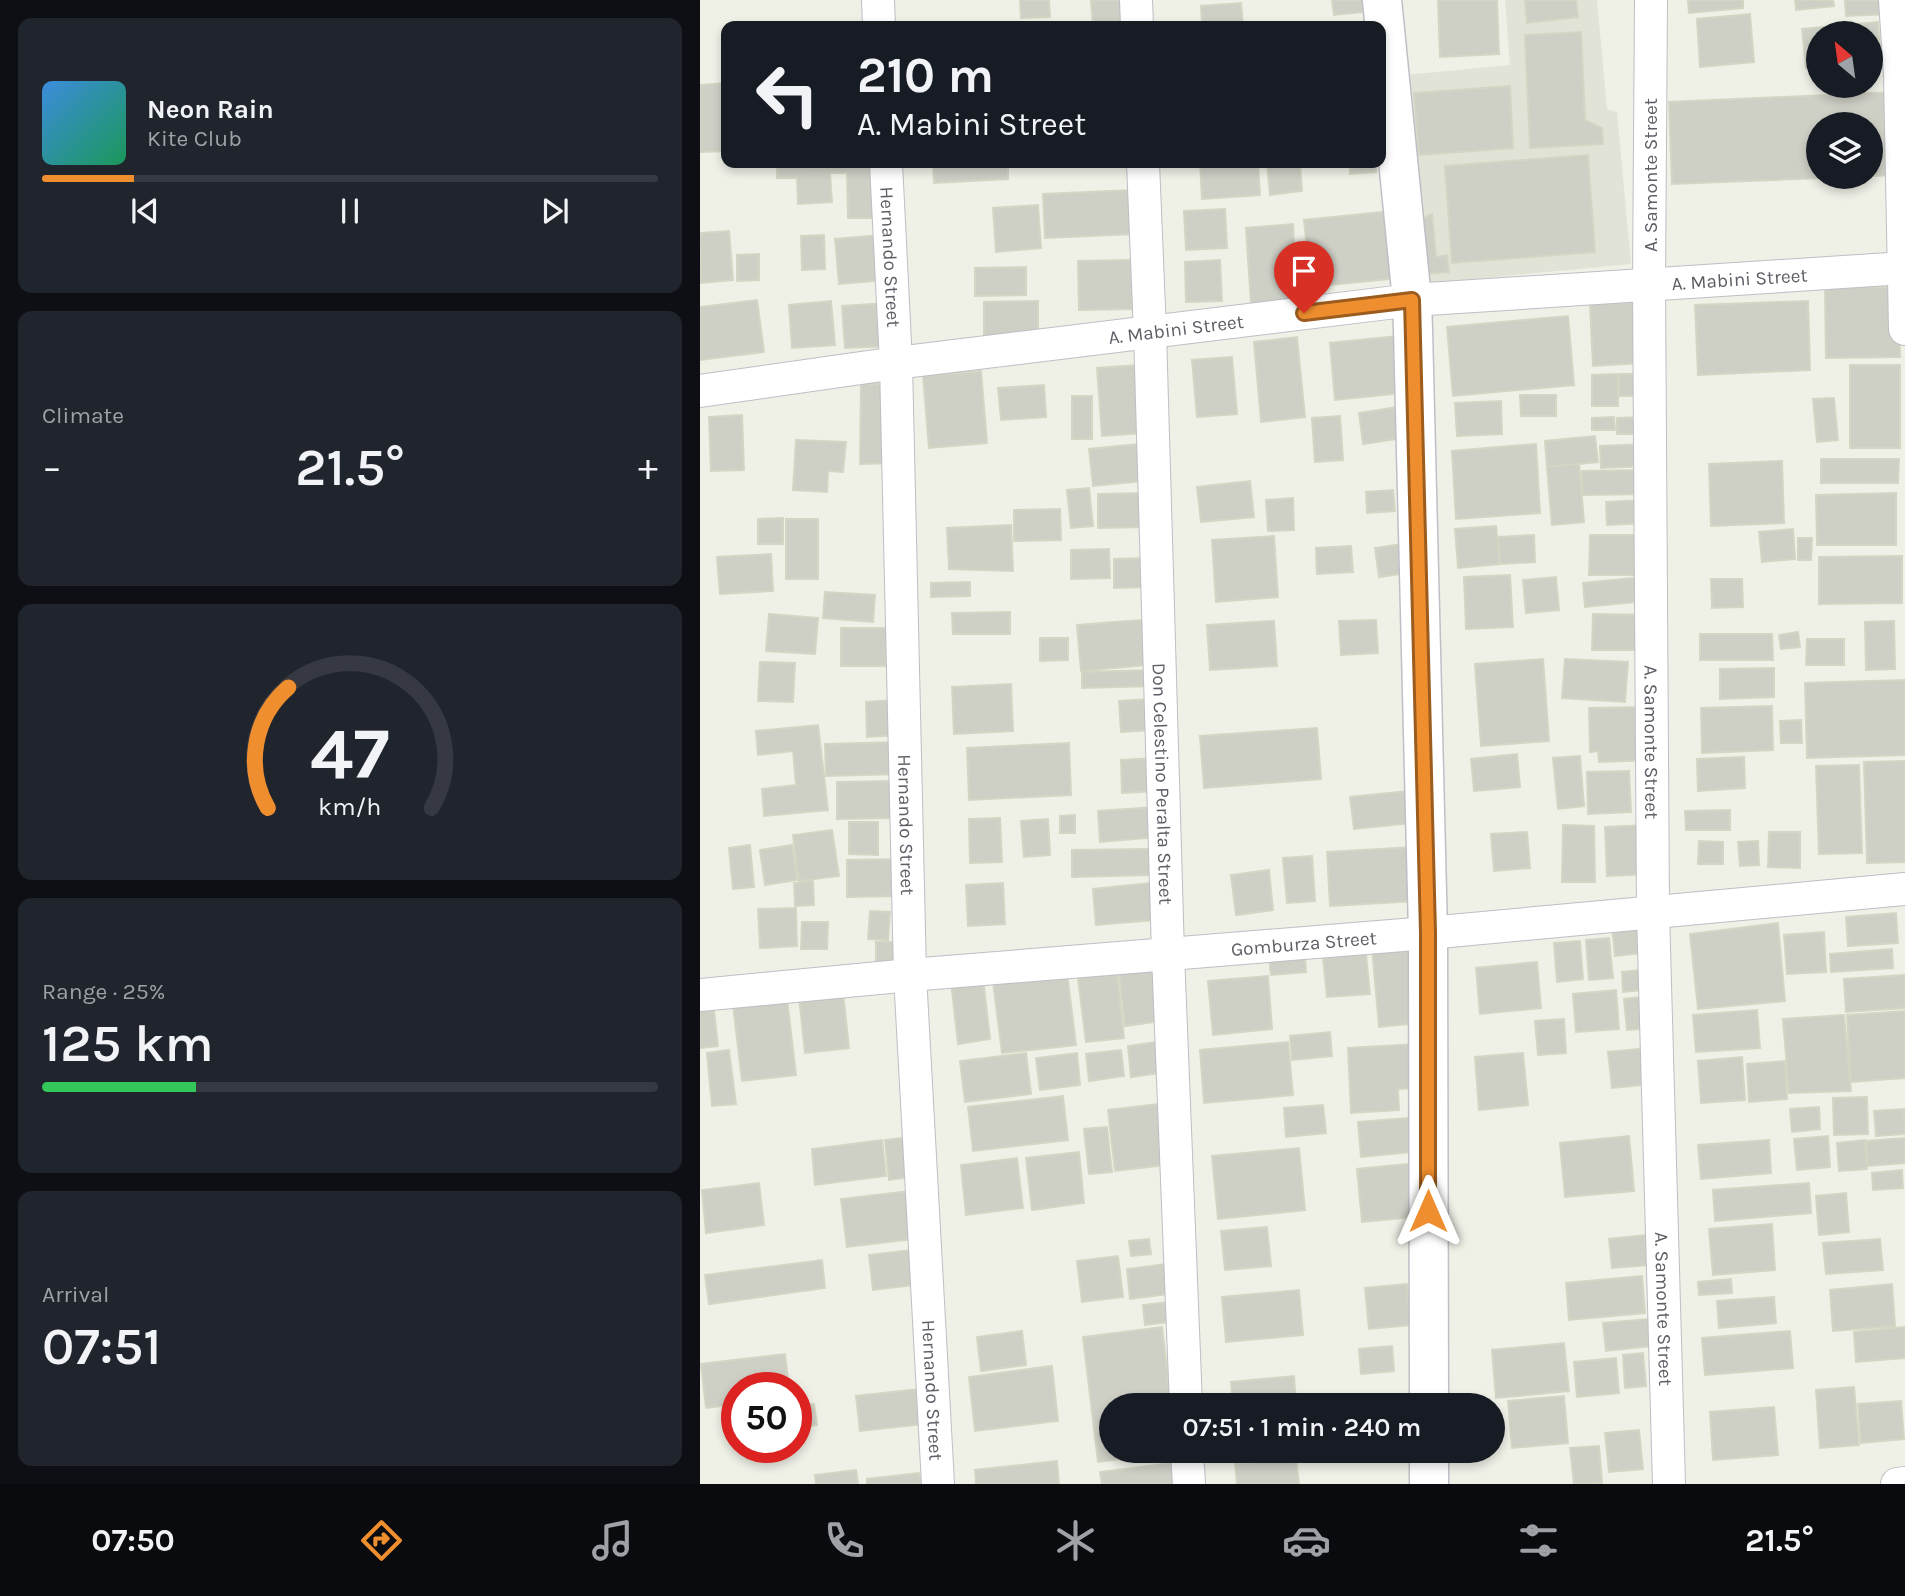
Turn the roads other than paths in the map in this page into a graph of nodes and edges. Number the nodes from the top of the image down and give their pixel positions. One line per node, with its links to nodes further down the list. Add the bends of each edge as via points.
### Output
1 (878, 0): 6 (street)
2 (1136, 0): 7 (street)
3 (1382, 0): 8 (main road)
4 (1651, 0): 13 (street, A. Samonte Street)
5 (1895, 0): 12 (street)
6 (879, 21)
7 (1137, 21)
8 (1384, 21)
9 (1386, 40): 14 (main road)
10 (886, 168): 17 (street, Hernando Street)
11 (1143, 168): 16 (street, Don Celestino Peralta Street)
12 (1904, 268): 13 (street, A. Mabini Street); 15 (street)
13 (1649, 284): 14 (street, A. Mabini Street); 20 (street, A. Samonte Street)
14 (1412, 300): 16 (street, A. Mabini Street); 21 (main road)
15 (1905, 329)
16 (1150, 332): 17 (street, A. Mabini Street); 22 (street, Don Celestino Peralta Street)
17 (896, 363): 18 (street, A. Mabini Street); 23 (street, Hernando Street)
18 (700, 391)
19 (1905, 889): 20 (street, Gomburza Street)
20 (1653, 912): 21 (street, Gomburza Street); 33 (street, A. Samonte Street)
21 (1428, 933): 22 (street, Gomburza Street); 26 (main road)
22 (1168, 954): 23 (street, Gomburza Street); 25 (street, Don Celestino Peralta Street)
23 (910, 975): 24 (street, Gomburza Street); 30 (street, Hernando Street)
24 (700, 995)
25 (1186, 1393)
26 (1429, 1393)
27 (1188, 1463): 31 (street)
28 (1429, 1463): 32 (main road)
29 (1905, 1483): 34 (street)
30 (938, 1484)
31 (1189, 1484)
32 (1429, 1484)
33 (1669, 1484)
34 (1897, 1484)

